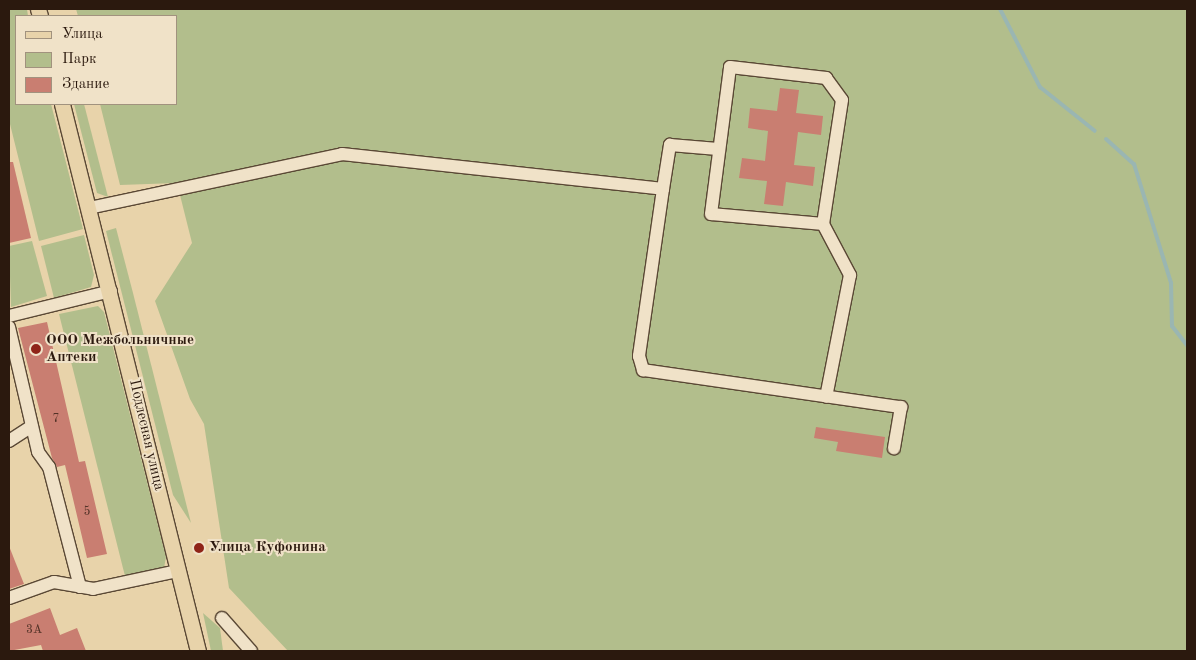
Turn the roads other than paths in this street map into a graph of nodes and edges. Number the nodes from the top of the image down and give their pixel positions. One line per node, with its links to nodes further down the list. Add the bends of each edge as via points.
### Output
1 (62, 105): 4 (main road, Подлесная улица)
2 (718, 149): 3 (street, via 670,146); 5 (street, via 711,214); 5 (street, via 730,67 826,78 842,100)
3 (663, 189): 4 (street, via 342,154); 9 (street, via 638,356 643,370)
4 (89, 208): 6 (main road, Подлесная улица)
5 (823, 224): 9 (street, via 850,275)
6 (111, 291): 7 (street); 13 (main road, Подлесная улица)
7 (9, 316)
8 (9, 327): 10 (street)
9 (826, 397): 12 (street, via 901,407)
10 (32, 426): 11 (street); 14 (street, via 38,452 49,468)
11 (9, 440)
12 (894, 448)
13 (178, 571): 14 (street, via 125,585); 17 (main road, Подлесная улица)
14 (80, 587): 15 (street, via 54,582)
15 (9, 598)
16 (222, 618): 18 (street)
17 (195, 651)
18 (251, 651)

